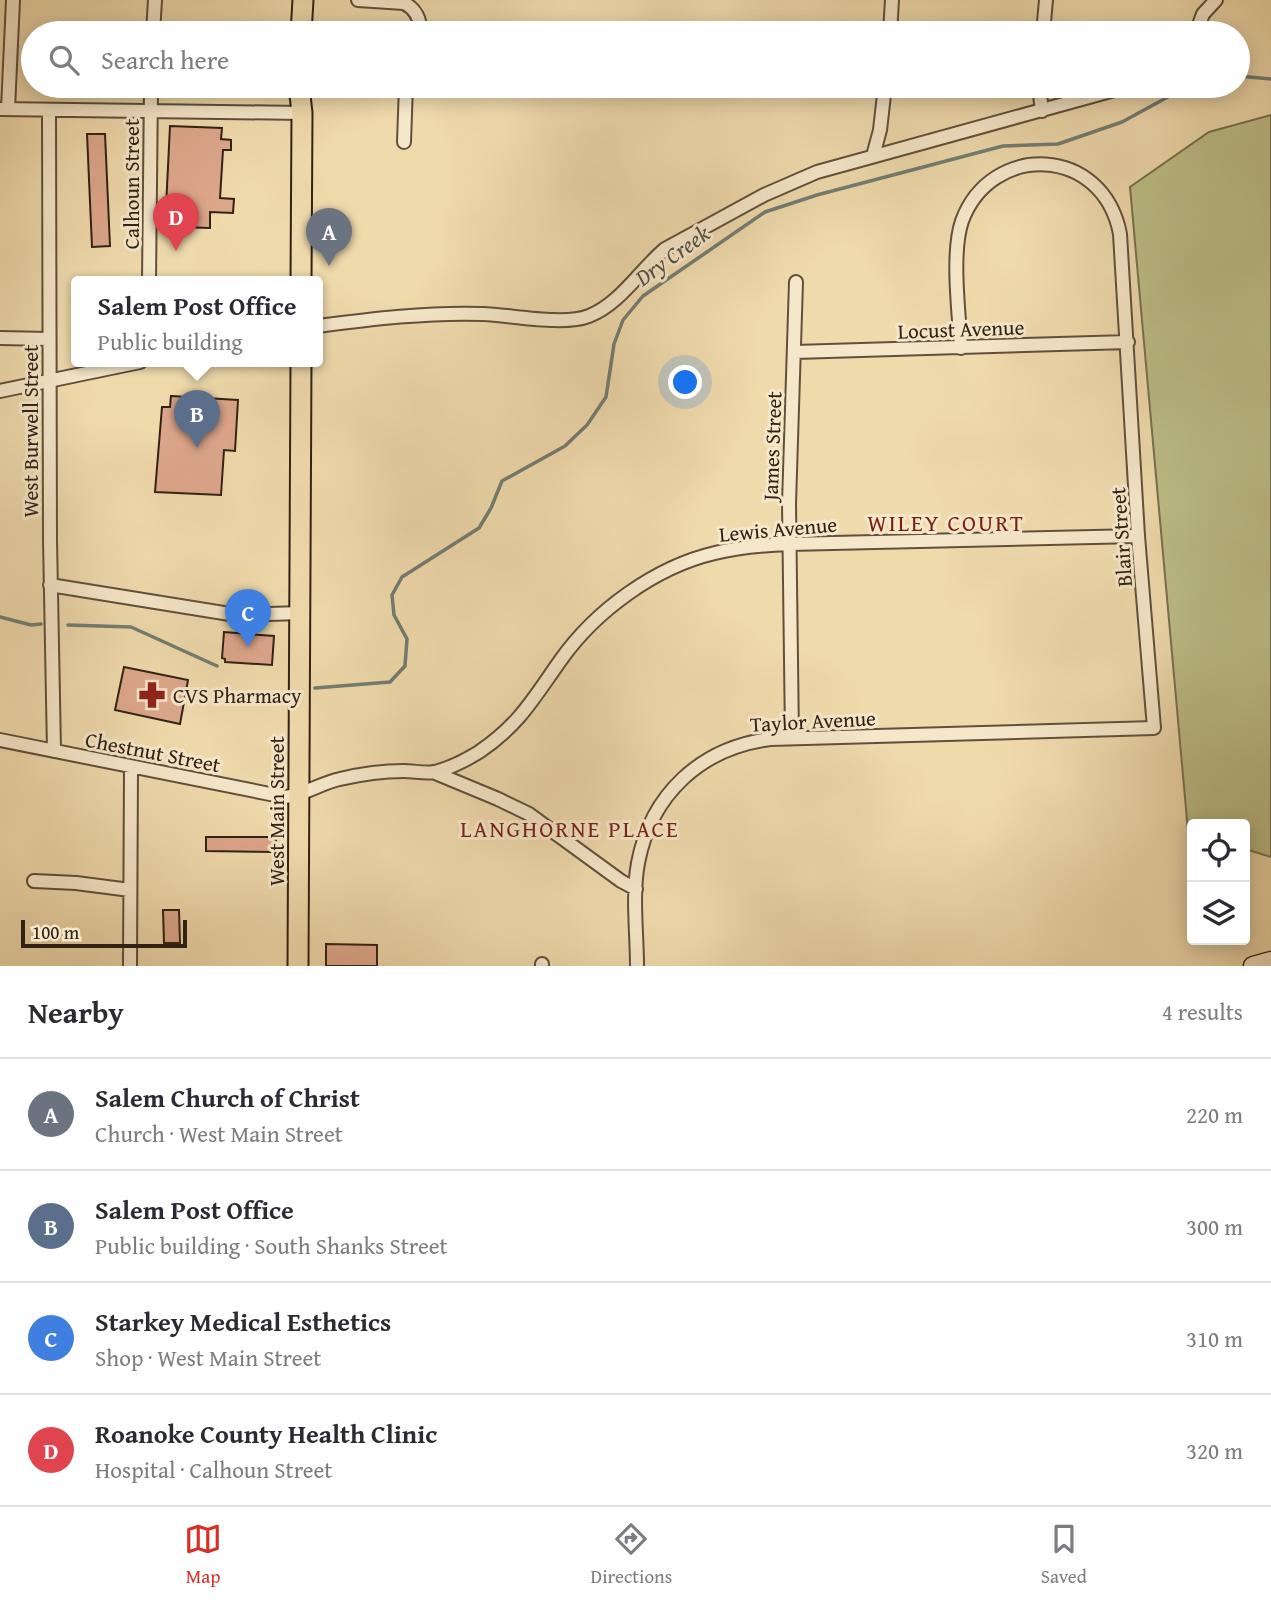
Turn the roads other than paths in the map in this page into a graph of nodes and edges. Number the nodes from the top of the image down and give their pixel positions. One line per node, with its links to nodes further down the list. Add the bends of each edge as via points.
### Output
1 (13, 0): 20 (street)
2 (155, 0): 8 (street)
3 (303, 0): 9 (main road)
4 (358, 0): 10 (street, via 404,3)
5 (892, 0): 11 (street)
6 (1046, 0): 12 (street)
7 (1210, 2): 13 (street)
8 (154, 21)
9 (302, 21)
10 (419, 21)
11 (891, 21)
12 (1044, 21)
13 (1200, 21)
14 (151, 98): 23 (street, Calhoun Street)
15 (300, 98): 24 (main road)
16 (406, 98): 25 (street)
17 (884, 98): 26 (street)
18 (1040, 98): 22 (street)
19 (1086, 98): 22 (street)
20 (4, 109): 21 (street)
21 (48, 110): 23 (street); 32 (street, West Burwell Street)
22 (1042, 110): 26 (street)
23 (150, 111): 24 (street); 27 (street, Calhoun Street)
24 (302, 113): 28 (main road)
25 (404, 142)
26 (873, 156): 30 (street, via 782,186 665,249 614,300 589,316 566,320 454,314)
27 (149, 276)
28 (301, 276)
29 (796, 282): 35 (street, James Street)
30 (323, 326)
31 (0, 338): 32 (street)
32 (49, 339): 38 (street, West Burwell Street)
33 (1128, 342): 34 (street, Locust Avenue); 34 (street, via 1120,234 1112,206 1083,176 1041,164 999,177 976,196 962,222 957,257); 40 (street, Blair Street)
34 (961, 348): 35 (street, Locust Avenue)
35 (795, 352): 41 (street, James Street)
36 (116, 367): 38 (street)
37 (300, 367): 43 (main road, West Main Street)
38 (50, 381): 39 (street); 42 (street, West Burwell Street)
39 (0, 391)
40 (1138, 536): 41 (street, Lewis Avenue); 44 (street, Blair Street)
41 (789, 544): 45 (street, James Street); 49 (street, Lewis Avenue, via 707,555 643,585 577,639 507,731 458,764)
42 (50, 585): 43 (street, via 236,615); 47 (street, West Burwell Street)
43 (300, 613): 50 (main road, West Main Street)
44 (1154, 728): 45 (street, Taylor Avenue)
45 (792, 738): 52 (street, Taylor Avenue, via 732,747 684,776 649,829)
46 (0, 740): 47 (street, Chestnut Street)
47 (54, 751): 48 (street, Chestnut Street)
48 (131, 767): 50 (street, Chestnut Street, via 285,797); 53 (street)
49 (433, 772): 50 (street, Lewis Avenue, via 366,774); 52 (street, via 529,814)
50 (299, 795): 56 (main road, West Main Street)
51 (34, 881): 53 (street)
52 (636, 889): 57 (street, Taylor Avenue)
53 (130, 890): 55 (street)
54 (1271, 961): 58 (street)
55 (130, 966)
56 (298, 966)
57 (637, 966)
58 (1253, 966)

